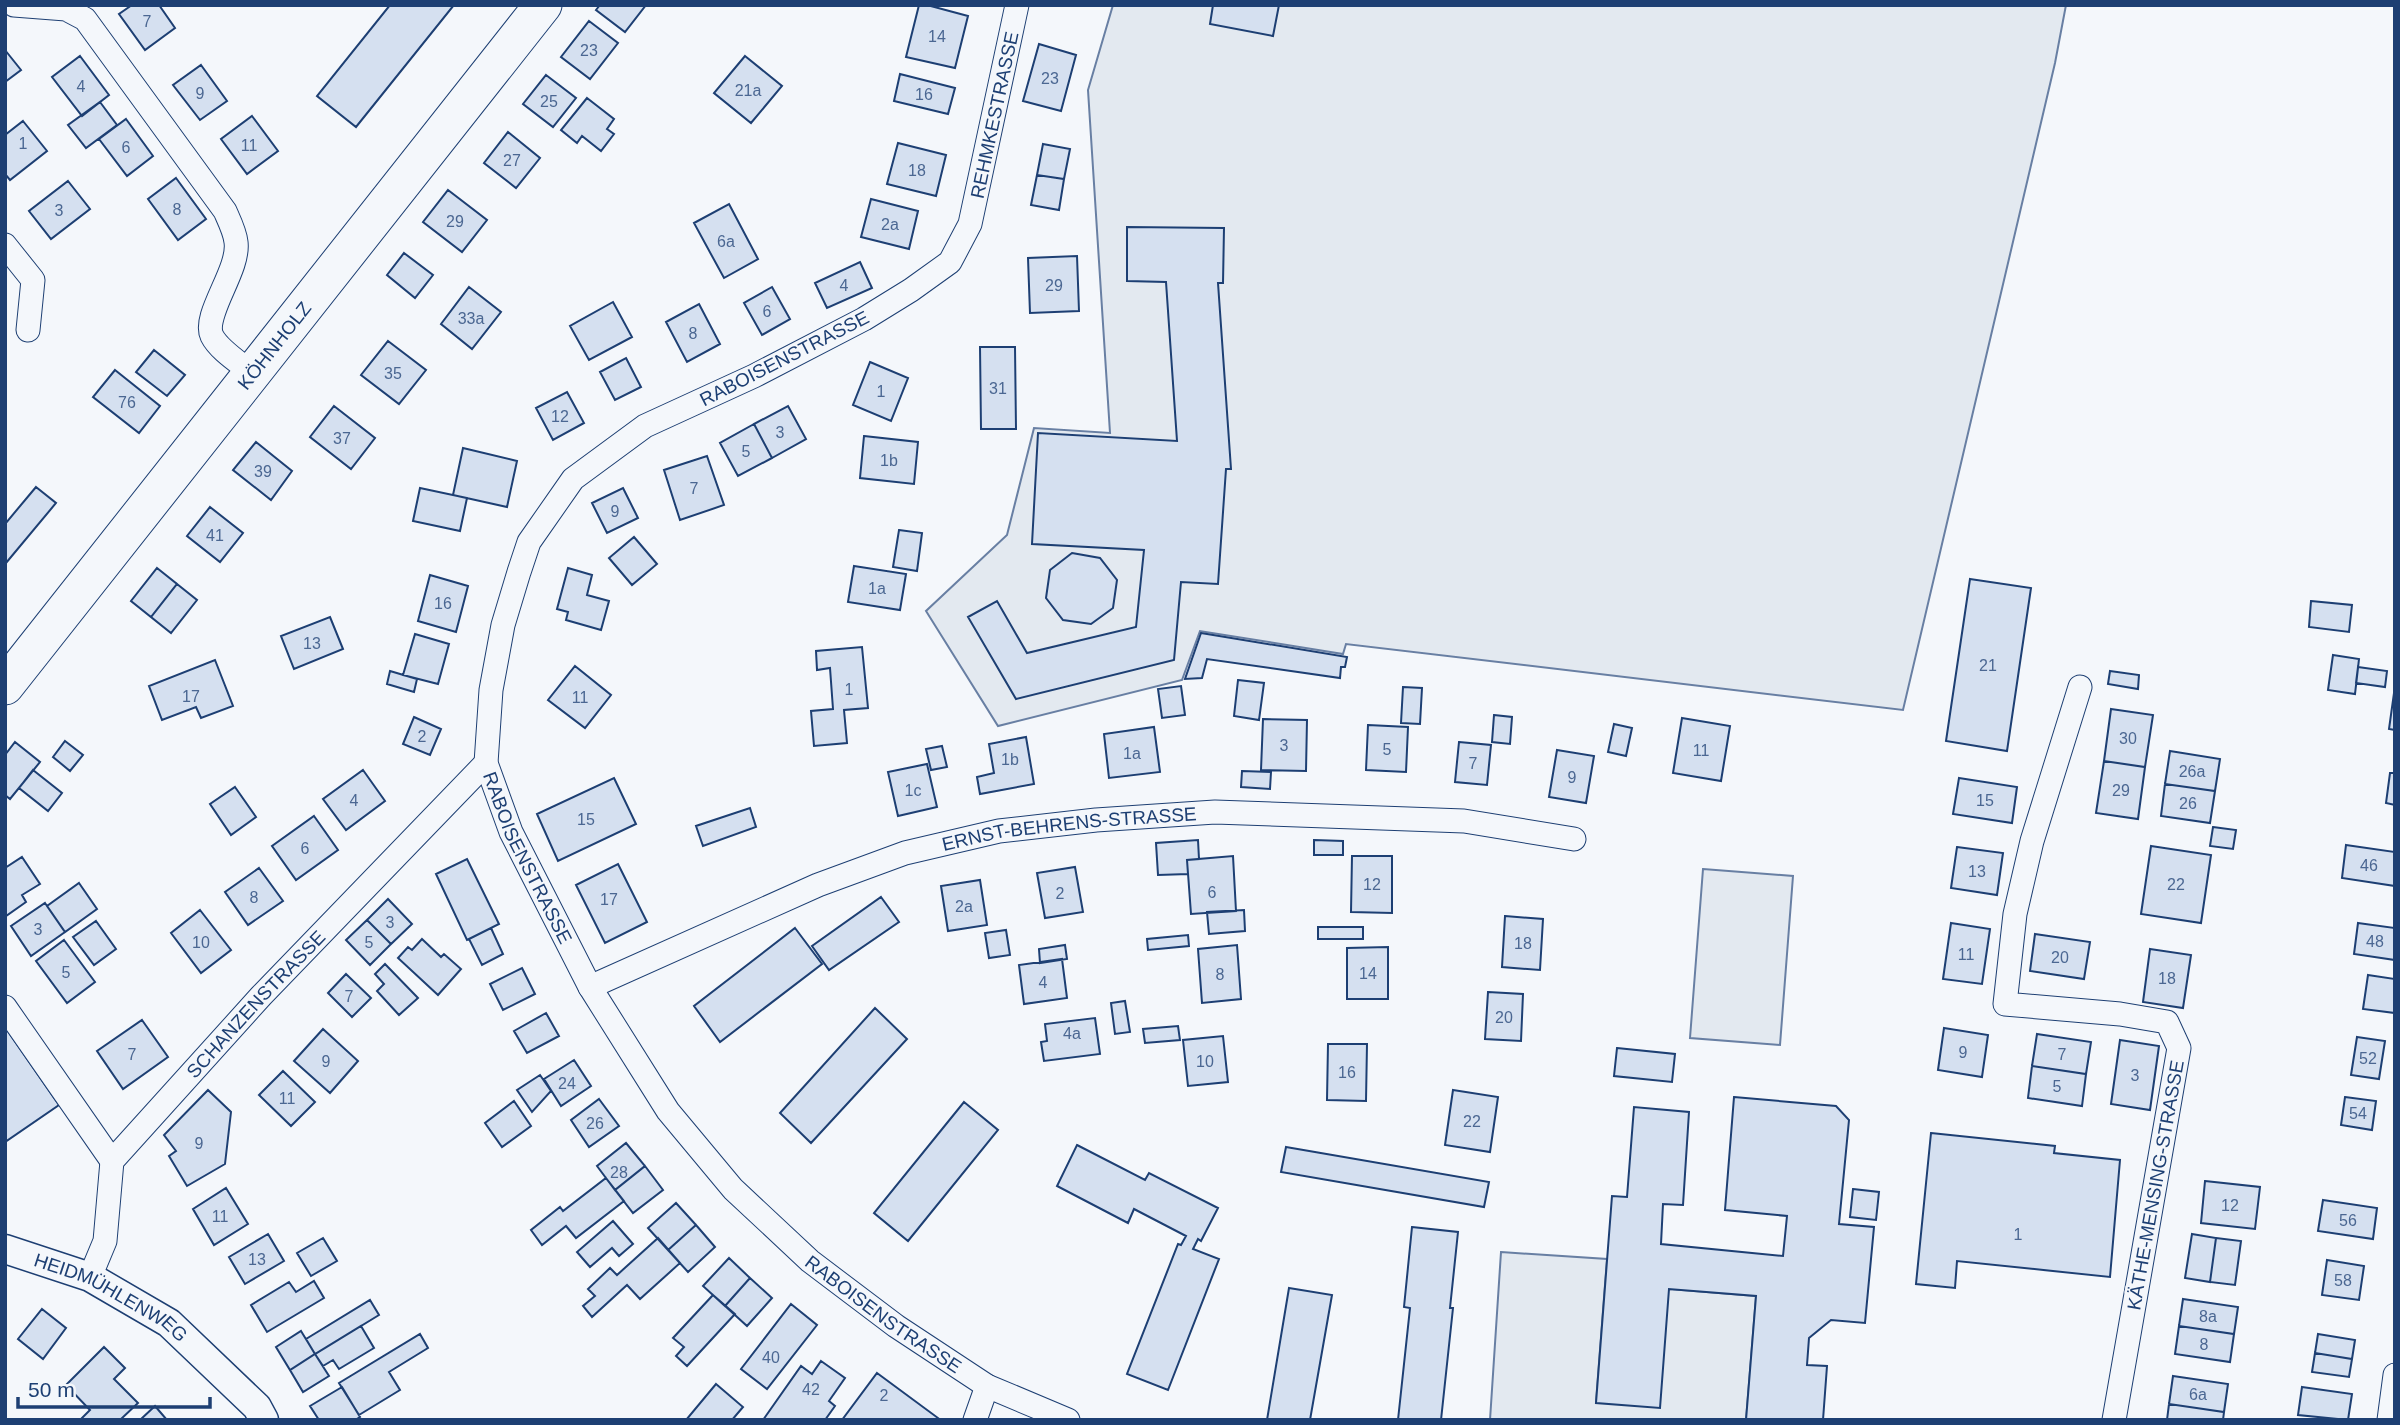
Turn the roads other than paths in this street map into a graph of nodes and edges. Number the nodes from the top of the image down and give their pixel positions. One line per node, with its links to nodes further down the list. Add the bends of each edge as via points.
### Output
1 (14, 5): 7 (street, via 66,9 85,19 225,211 237,243 232,269 210,319 211,334)
2 (543, 5): 7 (main road, KÖHNHOLZ)
3 (1017, 5): 4 (street, REHMKESTRASSE)
4 (970, 224): 10 (street, RABOISENSTRASSE, via 950,262 911,290 816,344 645,426 573,479 529,542 519,572 491,690)
5 (5, 245): 6 (street, via 33,280)
6 (28, 330)
7 (252, 373): 8 (main road, KÖHNHOLZ)
8 (5, 686)
9 (2080, 687): 22 (street, KÄTHE-MENSING-STRASSE, via 2032,841 2015,914 2005,1004 2167,1022 2179,1048)
10 (486, 763): 12 (street, RABOISENSTRASSE, via 512,832); 14 (street, SCHANZENSTRASSE, via 261,996)
11 (1574, 839): 12 (street, ERNST-BEHRENS-STRASSE, via 1464,821 1215,812 999,831 905,853 818,885)
12 (590, 987): 18 (street, RABOISENSTRASSE, via 668,1111 733,1189 810,1261)
13 (5, 1007): 14 (street)
14 (112, 1161): 16 (street, via 105,1241)
15 (5, 1249): 16 (street, HEIDMÜHLENWEG)
16 (90, 1277): 19 (street, HEIDMÜHLENWEG, via 169,1323 257,1407)
17 (2395, 1375): 23 (street)
18 (987, 1386): 20 (street); 21 (street, RABOISENSTRASSE)
19 (264, 1420)
20 (975, 1420)
21 (1068, 1420)
22 (2114, 1420)
23 (2389, 1420)

